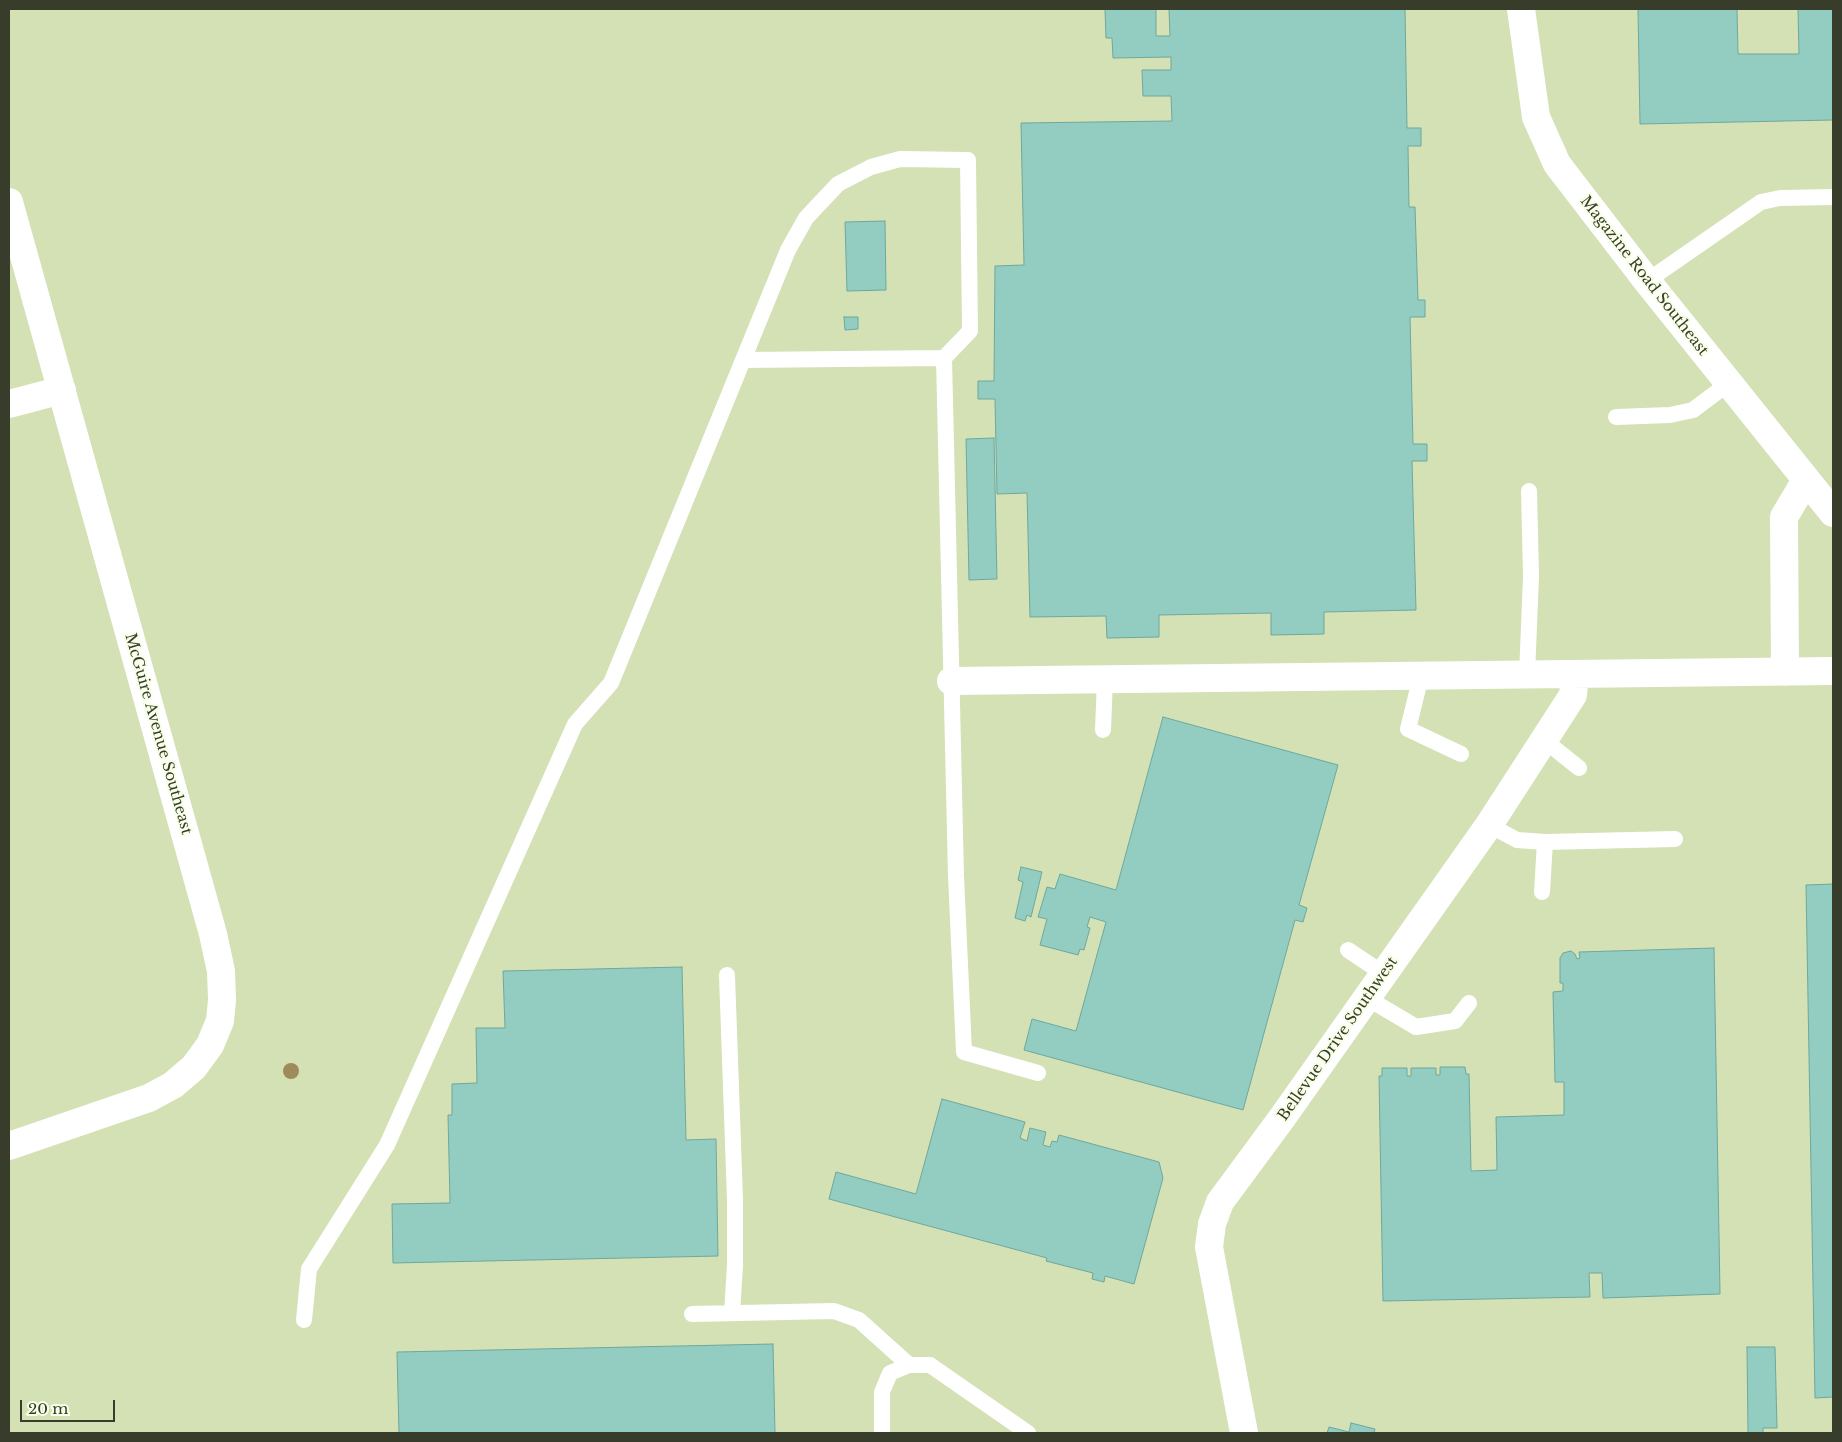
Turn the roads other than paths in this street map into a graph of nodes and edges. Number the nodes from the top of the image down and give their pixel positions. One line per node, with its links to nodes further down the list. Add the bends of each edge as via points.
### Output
1 (1521, 9): 4 (street, Magazine Road Southeast, via 1536,117 1557,164)
2 (1833, 197): 4 (lane, via 1780,198 1761,202)
3 (9, 202): 8 (street, McGuire Avenue Southeast)
4 (1647, 281): 7 (street, Magazine Road Southeast)
5 (944, 358): 6 (lane); 6 (lane, via 970,331 968,160 900,158 871,167 838,184 806,218 788,250); 20 (lane)
6 (743, 360): 38 (lane, via 611,684 575,724 386,1145 309,1269)
7 (1729, 383): 10 (lane, via 1693,410 1670,415); 11 (street, Magazine Road Southeast)
8 (62, 390): 9 (street); 35 (street, McGuire Avenue Southeast, via 213,934 221,971 222,1000 220,1021 210,1045 174,1086 149,1098)
9 (9, 404)
10 (1616, 417)
11 (1806, 480): 13 (street, Magazine Road Southeast); 15 (street, via 1784,518)
12 (1529, 491): 16 (lane)
13 (1833, 513)
14 (1833, 671): 15 (street)
15 (1785, 672): 17 (street)
16 (1527, 674): 17 (street); 18 (street)
17 (1575, 674): 22 (street, Bellevue Drive Southwest, via 1573,695)
18 (1421, 676): 19 (street); 23 (lane, via 1408,729)
19 (1105, 679): 20 (street); 21 (lane)
20 (951, 681): 34 (lane, via 964,1052)
21 (1103, 730)
22 (1544, 740): 24 (lane); 25 (street, Bellevue Drive Southwest)
23 (1460, 754)
24 (1580, 768)
25 (1489, 825): 27 (lane, via 1517,840); 30 (street, Bellevue Drive Southwest)
26 (1674, 839): 27 (lane)
27 (1545, 842): 28 (lane)
28 (1542, 892)
29 (1348, 950): 30 (lane)
30 (1384, 974): 32 (street, Bellevue Drive Southwest)
31 (726, 975): 36 (lane, via 735,1200)
32 (1367, 998): 33 (lane, via 1416,1027 1455,1021); 42 (street, Bellevue Drive Southwest, via 1220,1202 1212,1224 1209,1247)
33 (1469, 1003)
34 (1038, 1073)
35 (9, 1146)
36 (732, 1313): 37 (lane); 39 (lane, via 834,1311 859,1320)
37 (692, 1314)
38 (304, 1320)
39 (909, 1365): 40 (lane, via 890,1373 882,1392); 41 (lane, via 930,1365)
40 (882, 1433)
41 (1028, 1433)
42 (1244, 1433)

